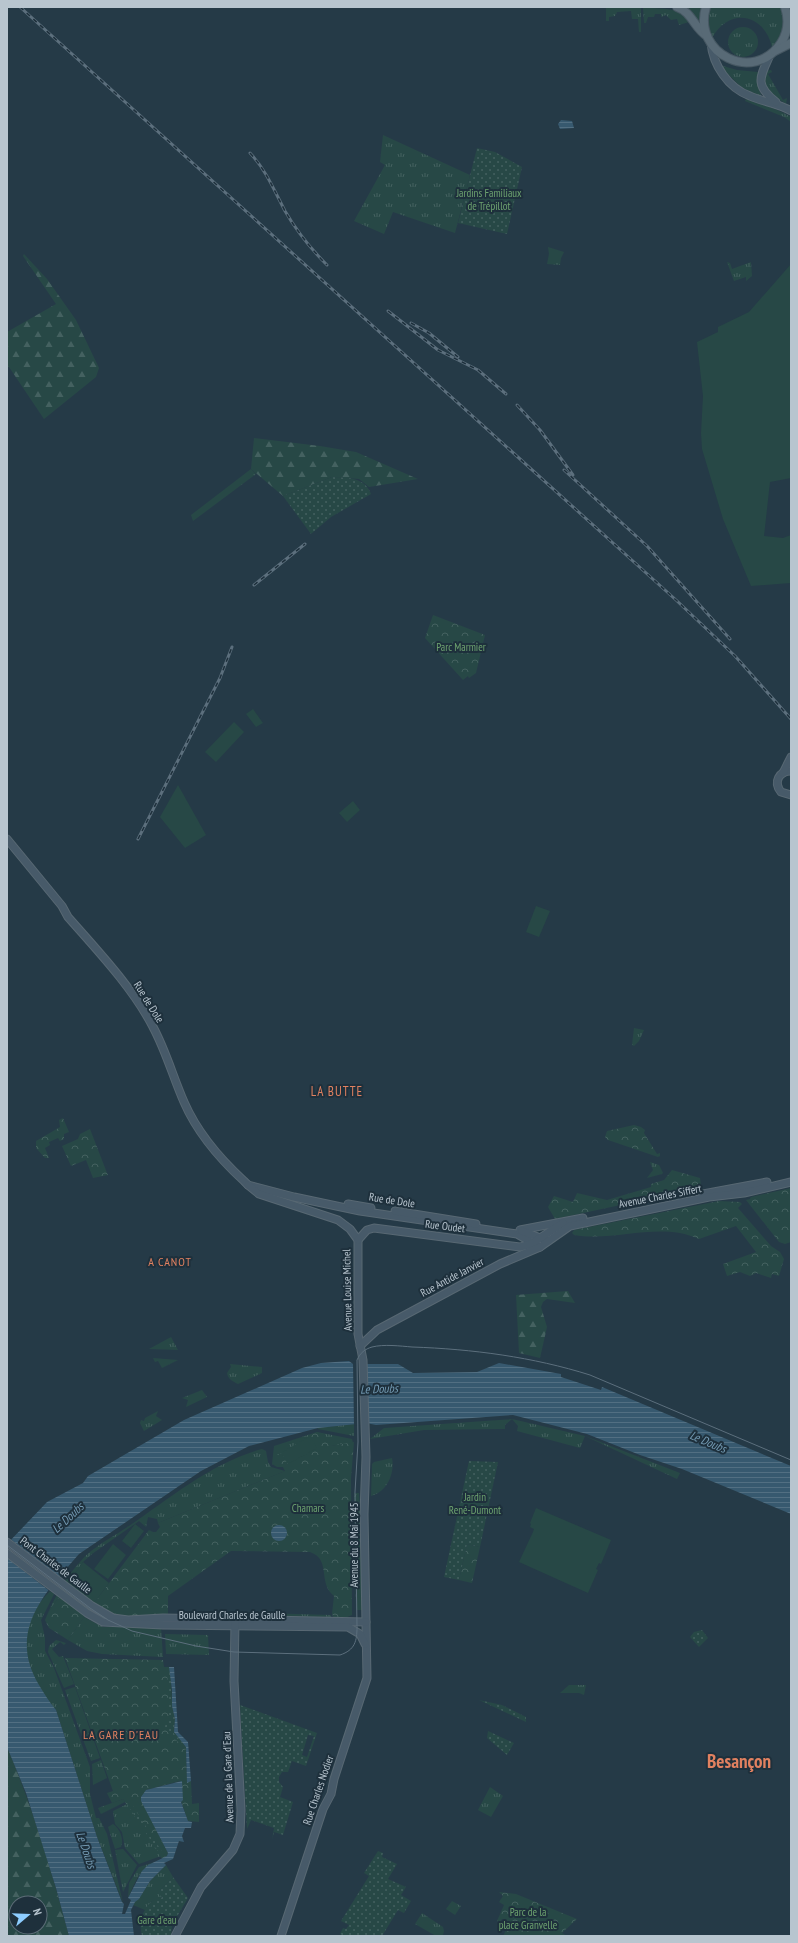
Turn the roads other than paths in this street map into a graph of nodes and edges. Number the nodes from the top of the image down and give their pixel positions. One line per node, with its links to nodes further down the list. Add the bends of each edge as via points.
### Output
1 (677, 7): 5 (main road, via 688,13 701,33)
2 (706, 7): 5 (main road, via 704,24)
3 (787, 7): 4 (main road); 7 (main road, via 786,30 780,44)
4 (791, 11)
5 (709, 40): 7 (main road, via 722,55 738,61 754,61); 8 (main road, via 712,55 724,75 736,88 748,96)
6 (791, 43): 7 (main road)
7 (771, 53): 8 (main road, via 762,70 761,82 765,93)
8 (779, 105): 9 (main road)
9 (791, 111)
10 (791, 758): 12 (main road)
11 (791, 771): 12 (main road)
12 (783, 773): 13 (main road, via 778,778 777,787 783,794)
13 (791, 796)
14 (7, 839): 15 (main road, Rue de Dole, via 62,906 68,917 129,988 153,1026 192,1117 214,1149)
15 (235, 1172): 18 (main road, Rue de Dole); 20 (main road, Rue de Dole, via 255,1183 295,1193 360,1206)
16 (791, 1177): 19 (main road, Avenue Charles Siffert)
17 (791, 1182): 23 (main road, Avenue Charles Siffert, via 732,1196 709,1197 575,1224)
18 (248, 1184): 21 (main road, Avenue Louise Michel, via 259,1194 338,1220 350,1229); 22 (main road, Rue de Dole, via 294,1198 360,1211 517,1234)
19 (576, 1219): 20 (main road, Avenue Charles Siffert); 22 (main road, Avenue Charles Siffert, via 555,1227)
20 (520, 1230): 22 (main road, Rue de Dole)
21 (358, 1240): 22 (main road, Rue Oudet, via 367,1230 374,1228 517,1247); 25 (main road, Avenue Louise Michel)
22 (536, 1240): 23 (main road, Rue de Dole); 24 (main road, Rue de Dole)
23 (548, 1241): 24 (main road, Avenue Charles Siffert)
24 (540, 1247): 26 (main road, Rue Antide Janvier, via 497,1266)
25 (358, 1323): 26 (main road, via 365,1331); 27 (main road, Avenue Louise Michel)
26 (377, 1330): 27 (main road, Rue Antide Janvier)
27 (360, 1346): 28 (main road, Avenue Louise Michel)
28 (363, 1360): 33 (main road, Avenue du 8 Mai 1945)
29 (7, 1542): 31 (main road, Pont Charles de Gaulle)
30 (7, 1553): 32 (main road, Pont Charles de Gaulle)
31 (92, 1606): 34 (main road, Boulevard Charles de Gaulle, via 117,1619)
32 (87, 1613): 34 (main road, Boulevard Charles de Gaulle, via 108,1624)
33 (366, 1622): 34 (main road, Boulevard Charles de Gaulle); 35 (main road, Avenue du 8 Mai 1945)
34 (235, 1623): 35 (main road, Boulevard Charles de Gaulle, via 348,1627 360,1634); 36 (main road, Avenue de la Gare d'Eau, via 234,1681 241,1819 238,1841 201,1887)
35 (367, 1649): 37 (main road, Rue Charles Nodier, via 366,1681 331,1794 323,1809)
36 (175, 1936)
37 (281, 1936)

